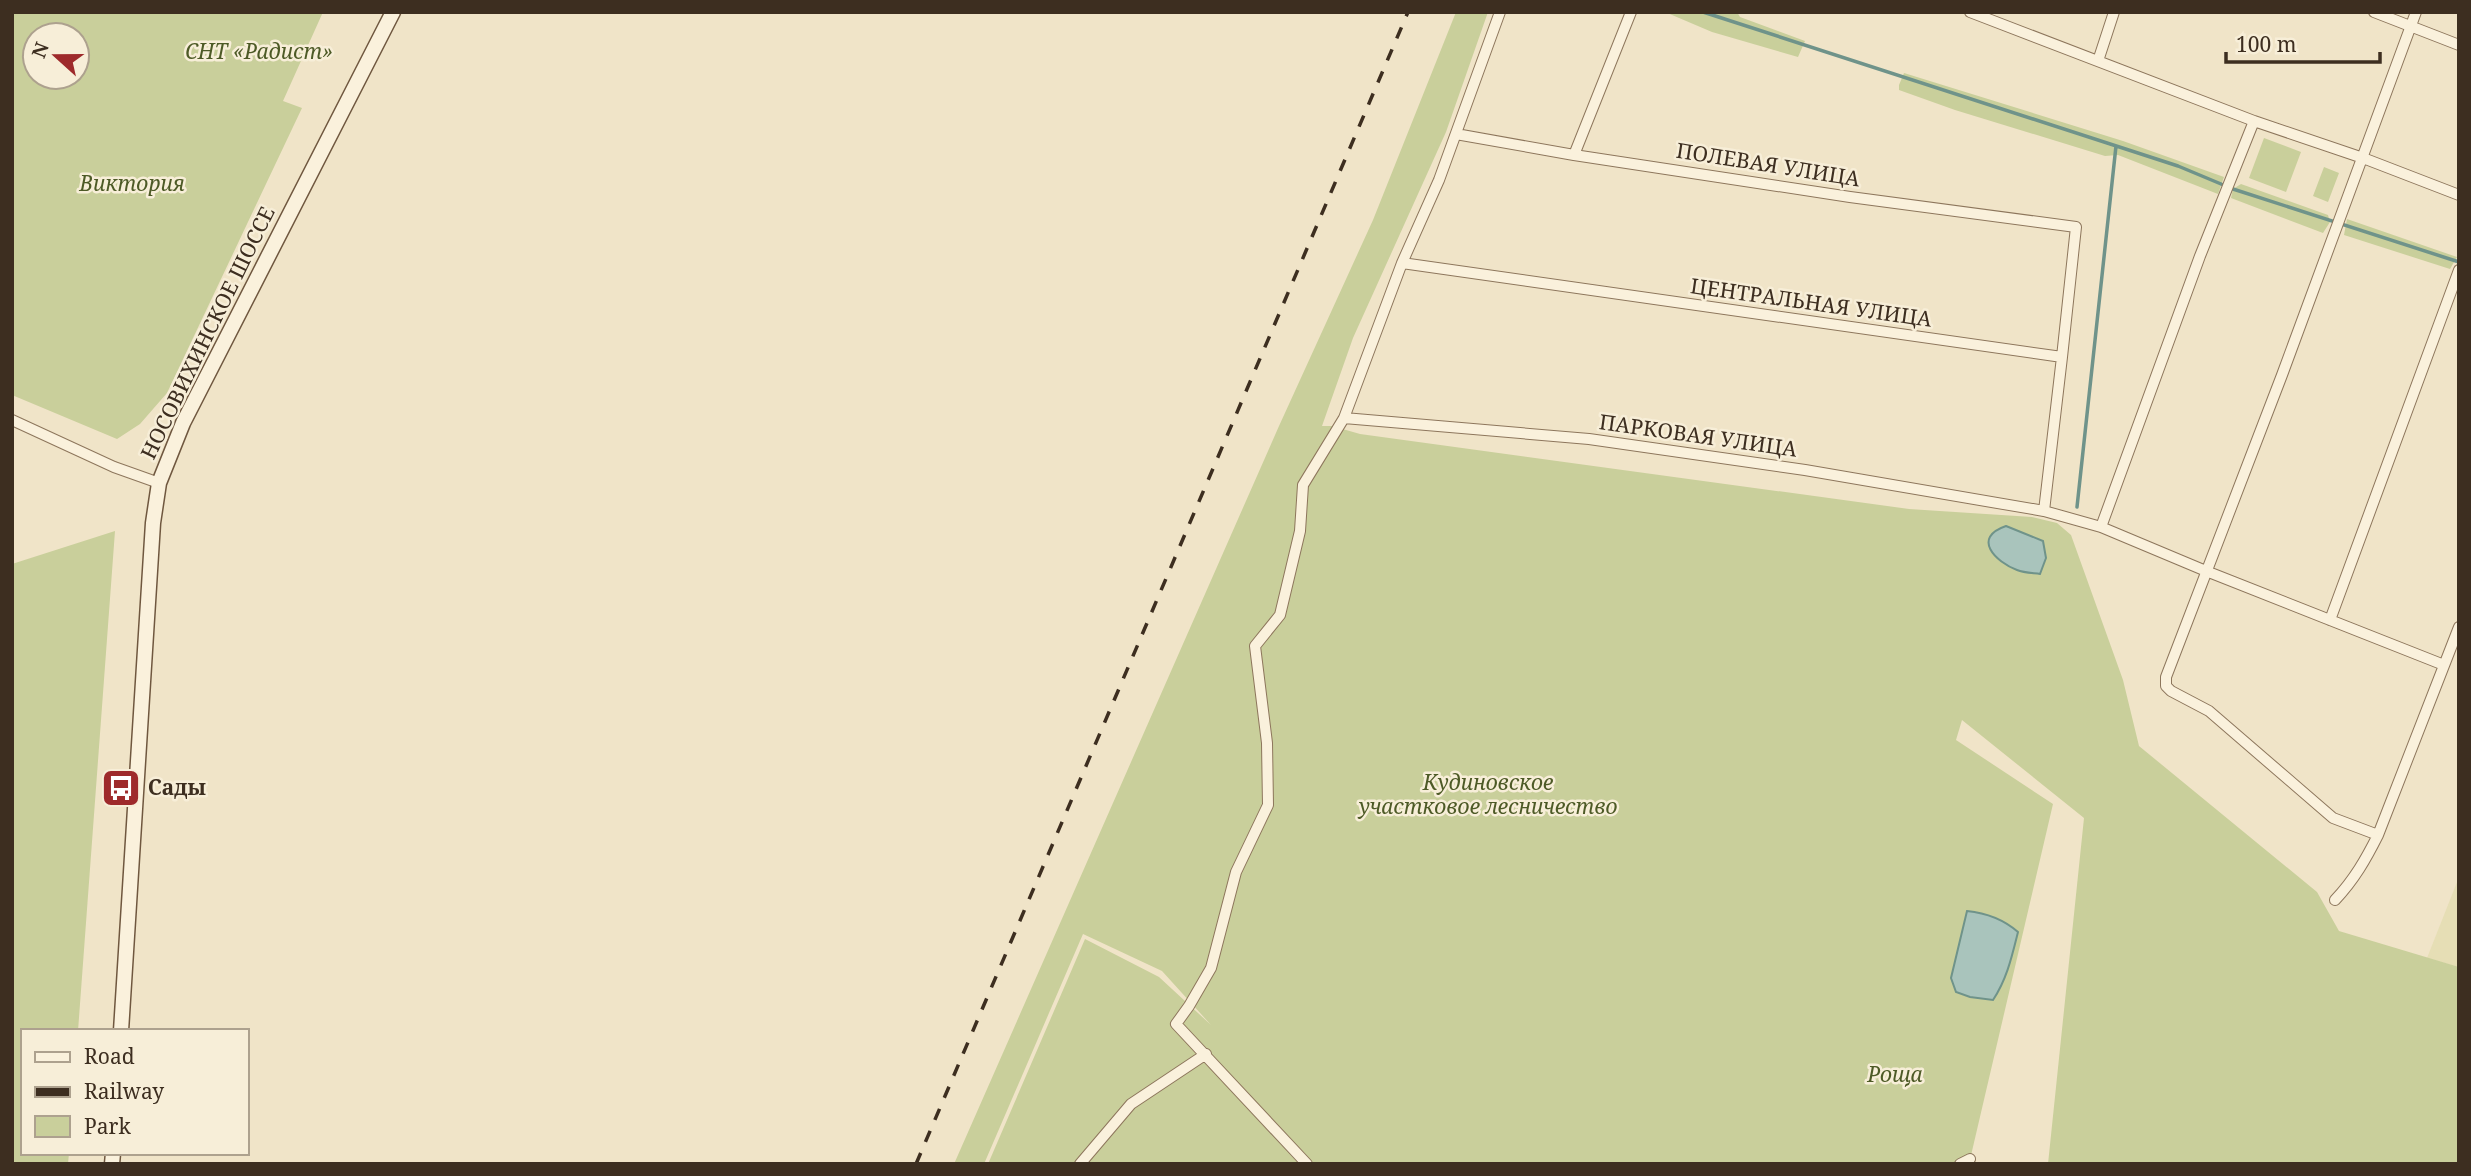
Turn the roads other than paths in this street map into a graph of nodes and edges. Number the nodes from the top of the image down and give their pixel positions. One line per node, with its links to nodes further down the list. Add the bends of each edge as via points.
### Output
1 (393, 12): 21 (main road, НОСОВИХИНСКОЕ ШОССЕ, via 183,423)
2 (1500, 12): 12 (street)
3 (1631, 12): 13 (street)
4 (1970, 12): 10 (street)
5 (2114, 12): 10 (street)
6 (2374, 12): 8 (street)
7 (2416, 12): 8 (street)
8 (2411, 27): 9 (street); 14 (street)
9 (2459, 45)
10 (2098, 61): 11 (street)
11 (2254, 121): 14 (street); 23 (street)
12 (1456, 134): 13 (street, ПОЛЕВАЯ УЛИЦА); 16 (street)
13 (1574, 155): 18 (street, ПОЛЕВАЯ УЛИЦА, via 2076,227)
14 (2363, 158): 15 (street); 24 (street)
15 (2459, 195)
16 (1402, 263): 18 (street, ЦЕНТРАЛЬНАЯ УЛИЦА); 19 (street)
17 (2459, 270): 25 (street)
18 (2062, 357): 22 (street)
19 (1344, 418): 22 (street, ПАРКОВАЯ УЛИЦА, via 1589,439); 31 (street, via 1303,485 1300,531 1280,615 1255,646 1267,743 1268,805 1237,872 1211,968 1176,1024)
20 (12, 419): 21 (street)
21 (159, 483): 30 (main road, НОСОВИХИНСКОЕ ШОССЕ, via 150,555)
22 (2044, 511): 23 (street, ПАРКОВАЯ УЛИЦА)
23 (2101, 527): 24 (street, ПАРКОВАЯ УЛИЦА)
24 (2206, 571): 25 (street, ПАРКОВАЯ УЛИЦА); 28 (street, via 2166,686 2209,711 2333,818)
25 (2330, 620): 27 (street, ПАРКОВАЯ УЛИЦА)
26 (2459, 627): 27 (street)
27 (2444, 665): 28 (street)
28 (2378, 835): 29 (street, via 2358,872)
29 (2335, 900)
30 (121, 1029)
31 (1206, 1054): 33 (street, via 1131,1104); 34 (street)
32 (1970, 1159): 35 (street)
33 (1080, 1164)
34 (1307, 1164)
35 (1960, 1164)

